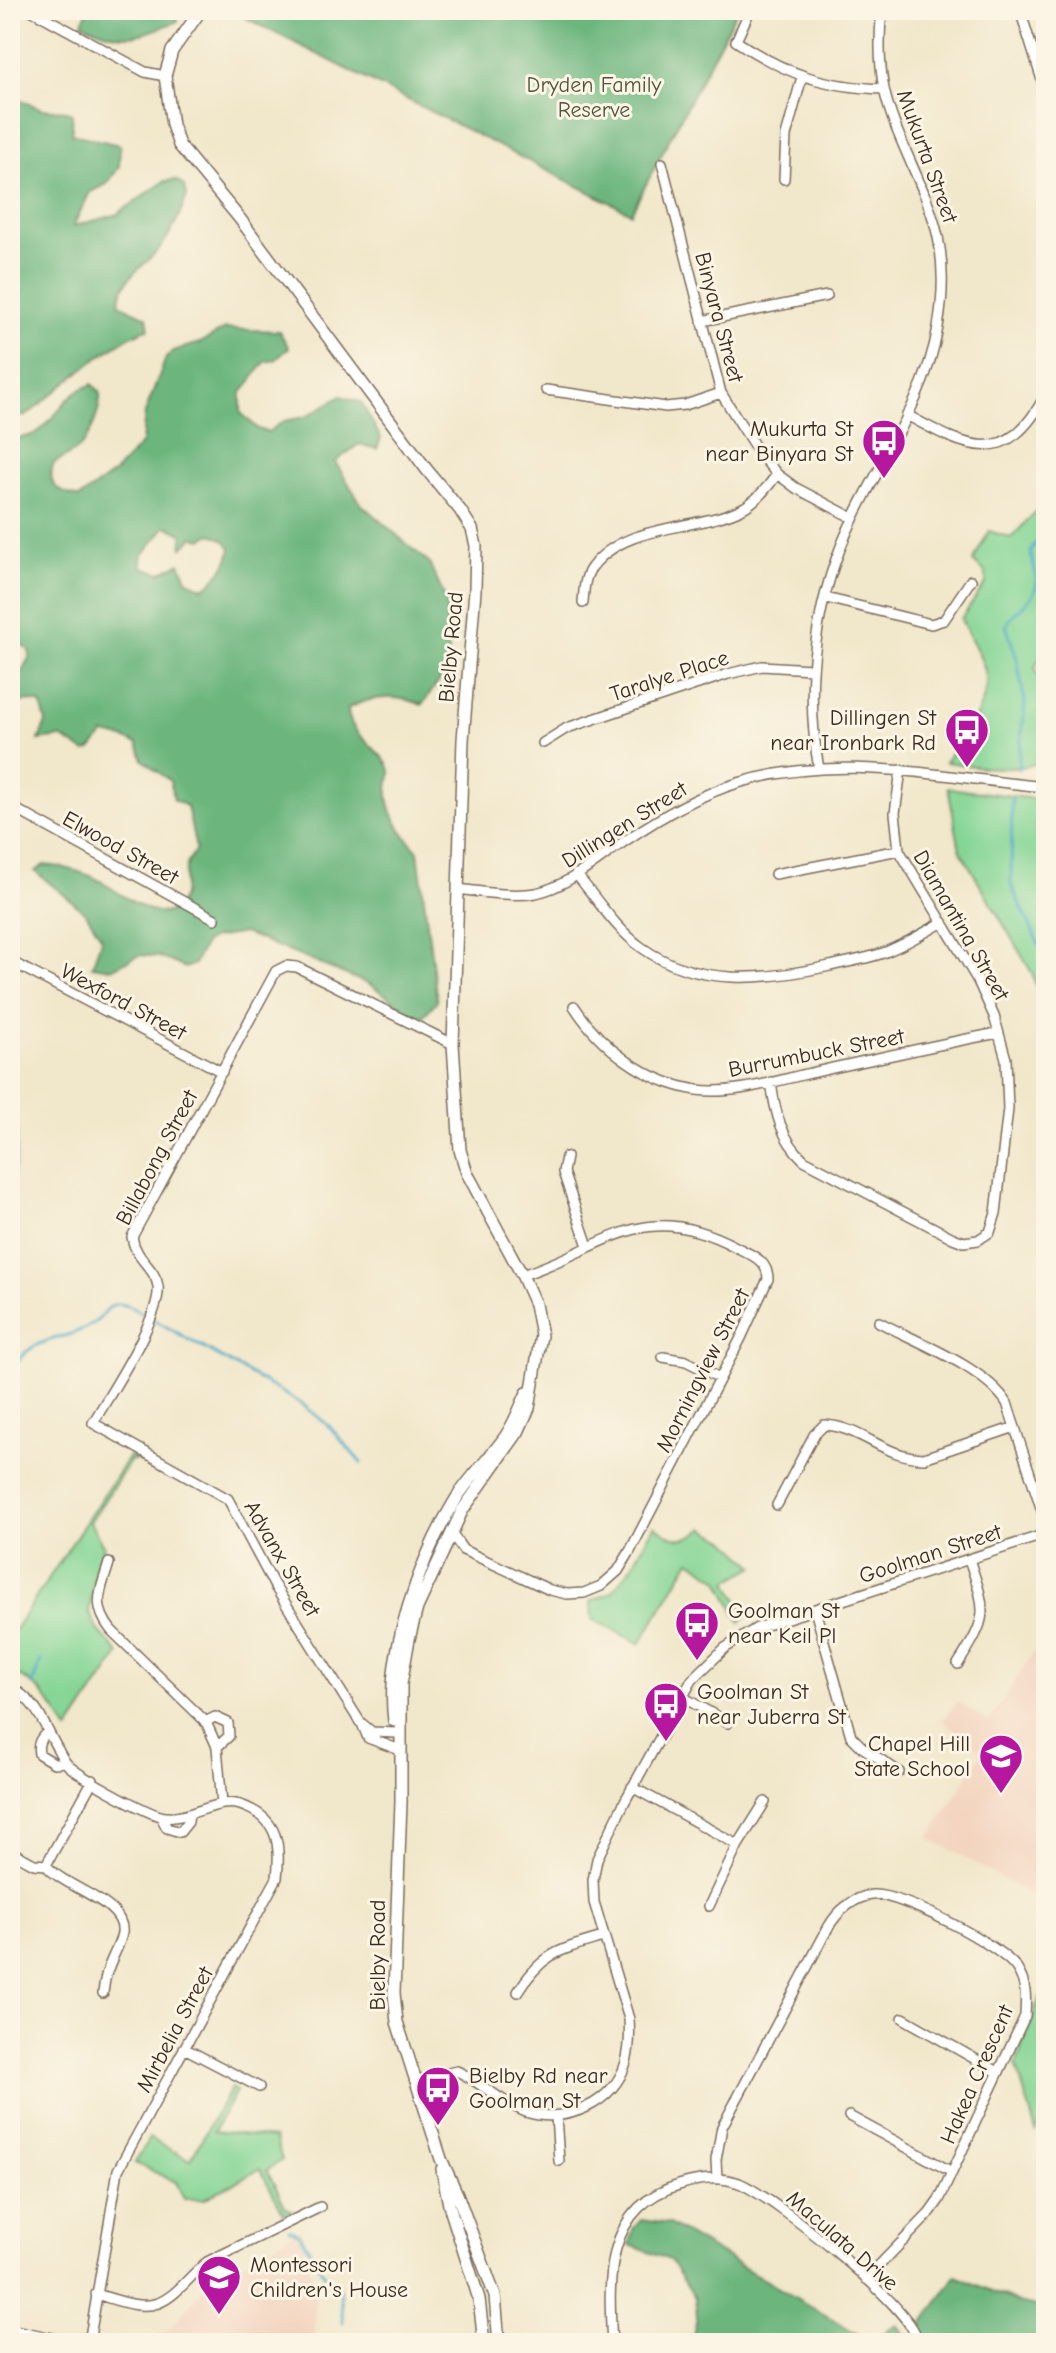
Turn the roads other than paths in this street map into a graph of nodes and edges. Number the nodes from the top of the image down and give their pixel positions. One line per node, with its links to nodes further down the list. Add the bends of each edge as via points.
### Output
1 (31, 10): 6 (street, via 145,72)
2 (201, 10): 6 (street, via 172,51)
3 (750, 10): 7 (street, via 736,41)
4 (882, 10): 8 (street, Mukurta Street)
5 (1020, 10): 9 (street)
6 (165, 76): 32 (street, Bielby Road, via 179,145 472,529 475,590)
7 (802, 77): 8 (street); 11 (street, via 786,136)
8 (884, 89): 17 (street, Mukurta Street, via 938,238 943,291 929,369)
9 (1046, 93)
10 (662, 163): 13 (street, Binyara Street)
11 (784, 179)
12 (827, 296): 13 (street)
13 (702, 321): 15 (street, Binyara Street)
14 (546, 390): 15 (street, via 666,407)
15 (721, 393): 18 (street, Binyara Street)
16 (1046, 394): 17 (street, via 1025,427 994,445 952,440)
17 (907, 415): 19 (street, Mukurta Street)
18 (777, 474): 19 (street, Binyara Street); 22 (street, via 744,508 628,540 590,569)
19 (853, 518): 21 (street, Mukurta Street)
20 (971, 580): 21 (street, via 944,620 931,624)
21 (826, 598): 23 (street, Mukurta Street)
22 (583, 603)
23 (811, 669): 24 (street, Taralye Place, via 762,666 728,674 567,728); 25 (street, Mukurta Street)
24 (543, 743)
25 (819, 769): 26 (street, Dillingen Street); 30 (street, Dillingen Street, via 764,776 696,799)
26 (901, 770): 27 (street, Dillingen Street); 29 (street, Diamantina Street, via 895,813)
27 (1046, 787)
28 (10, 806): 33 (street, Elwood Street)
29 (899, 850): 31 (street); 34 (street, Diamantina Street)
30 (576, 874): 32 (street, Dillingen Street, via 536,893); 34 (street, via 621,931 641,947 694,972 730,978 767,978 879,954)
31 (775, 874)
32 (458, 889): 38 (street, Bielby Road)
33 (215, 919)
34 (943, 922): 37 (street, Diamantina Street, via 978,981)
35 (10, 961): 39 (street, Wexford Street)
36 (574, 1006): 40 (street, Burrumbuck Street, via 588,1029 653,1077 699,1090)
37 (998, 1033): 40 (street, Burrumbuck Street); 40 (street, Diamantina Street, via 1006,1059 1008,1109 996,1213 990,1232 978,1240 953,1238 804,1160 782,1133)
38 (453, 1044): 39 (street, Billabong Street, via 286,966 276,971); 43 (street, Bielby Road, via 460,1150)
39 (222, 1072): 48 (street, Billabong Street, via 132,1237 134,1250 156,1280 158,1298)
40 (771, 1082)
41 (566, 1157): 42 (street, via 563,1172)
42 (588, 1246): 43 (street, Morningview Street); 46 (street, Morningview Street, via 642,1226 666,1224 716,1236 761,1260 768,1279)
43 (522, 1275): 47 (street, Bielby Road, via 541,1335)
44 (879, 1322): 49 (street, via 982,1376 1007,1403)
45 (663, 1357): 46 (street, via 686,1361)
46 (720, 1378): 54 (street, Morningview Street, via 629,1553 601,1586 584,1593 550,1590)
47 (533, 1379): 52 (street, Bielby Road, via 529,1408 518,1432 471,1494); 66 (street, Bielby Road, via 506,1435 454,1502 412,1590 393,1688)
48 (93, 1423): 64 (street, Advanx Street, via 228,1499 274,1585)
49 (1015, 1427): 50 (street, via 910,1458 840,1426 824,1425); 51 (street)
50 (777, 1505)
51 (1046, 1523)
52 (452, 1534): 54 (street); 55 (street, Bielby Road)
53 (1046, 1534): 56 (street, Goolman Street)
54 (463, 1550): 55 (street)
55 (441, 1555): 66 (street, Bielby Road, via 409,1639)
56 (969, 1559): 58 (street, Goolman Street); 59 (street, via 984,1609 977,1635)
57 (109, 1563): 62 (street, via 100,1616)
58 (815, 1610): 61 (street, Goolman Street, via 743,1636 702,1669); 69 (street, via 851,1736)
59 (958, 1664)
60 (10, 1687): 65 (street, via 41,1713)
61 (681, 1696): 63 (street); 71 (street, Goolman Street)
62 (205, 1722): 67 (street); 67 (street, via 215,1717 228,1723 229,1736)
63 (728, 1723)
64 (363, 1726): 66 (street); 66 (street, Advanx Street, via 368,1738)
65 (48, 1731): 68 (street); 68 (street, via 37,1747 39,1754 54,1763)
66 (399, 1743): 86 (street, Bielby Road, via 394,1993)
67 (217, 1747): 73 (street)
68 (65, 1762): 70 (street)
69 (899, 1772)
70 (93, 1780): 75 (street); 78 (street)
71 (632, 1787): 76 (street); 80 (street, Goolman Street, via 597,1859 594,1902)
72 (765, 1802): 76 (street)
73 (222, 1804): 74 (street); 84 (street, Mirbelia Street, via 239,1803 261,1815 275,1831 280,1852 277,1878)
74 (189, 1814): 75 (street); 75 (street, via 180,1832 167,1828)
75 (161, 1817)
76 (738, 1845): 79 (street)
77 (10, 1851): 78 (street)
78 (46, 1865): 82 (street, via 53,1875 112,1908 119,1919 122,1932)
79 (709, 1906)
80 (603, 1937): 81 (street, via 553,1953); 88 (street, Goolman Street, via 629,2019 626,2063 598,2101)
81 (518, 1992)
82 (103, 1993)
83 (903, 2018): 85 (street)
84 (184, 2048): 87 (street); 96 (street, Mirbelia Street, via 118,2170)
85 (998, 2072): 92 (street, Hakea Crescent); 93 (street, Hakea Crescent, via 1025,2016 1027,1998 1016,1966 994,1947 903,1902 873,1895 857,1899 829,1926 722,2127)
86 (415, 2081): 88 (street, via 457,2071 524,2112); 90 (street, Bielby Road)
87 (259, 2087)
88 (556, 2116): 91 (street)
89 (849, 2116): 92 (street)
90 (441, 2159): 100 (street, Bielby Road, via 449,2205 479,2299); 101 (street, Bielby Road, via 495,2296)
91 (559, 2161)
92 (952, 2172): 95 (street, Hakea Crescent, via 929,2214)
93 (717, 2179): 95 (street, Maculata Drive, via 738,2183 788,2212); 102 (street, Maculata Drive, via 665,2189 628,2220 611,2266)
94 (320, 2207): 96 (street, via 207,2262 158,2303 133,2304)
95 (866, 2279): 103 (street, Maculata Drive, via 914,2329)
96 (96, 2294): 99 (street, Mirbelia Street)
97 (10, 2329): 98 (street)
98 (77, 2343)
99 (89, 2343)
100 (484, 2343)
101 (499, 2343)
102 (612, 2343)
103 (918, 2343)

